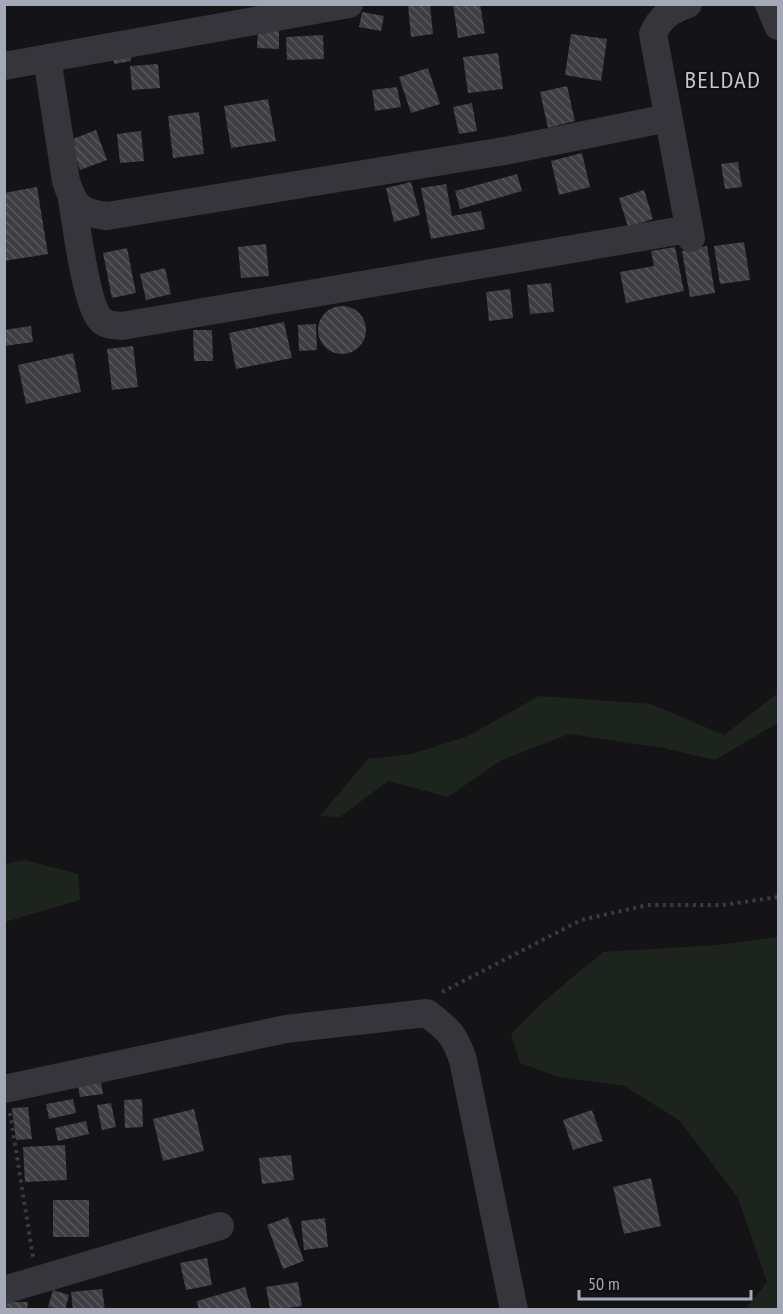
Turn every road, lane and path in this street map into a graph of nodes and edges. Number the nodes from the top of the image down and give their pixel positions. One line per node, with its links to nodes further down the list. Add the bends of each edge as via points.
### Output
1 (349, 4): 5 (street)
2 (688, 4): 7 (street, via 667,14 657,23 653,34)
3 (769, 4): 4 (street)
4 (778, 26)
5 (47, 58): 6 (street); 8 (street)
6 (4, 66)
7 (668, 118): 8 (street, via 510,150 107,216 82,209); 8 (street, via 690,233 123,326 101,321 94,311)
8 (72, 199)
9 (778, 897): 10 (path, via 723,905 648,905 581,920 452,986)
10 (411, 1014): 11 (street, via 286,1029); 15 (street, via 427,1013 444,1026 456,1040 463,1060)
11 (5, 1089): 13 (path)
12 (220, 1226): 13 (street)
13 (37, 1281): 14 (street)
14 (4, 1290)
15 (514, 1310)

